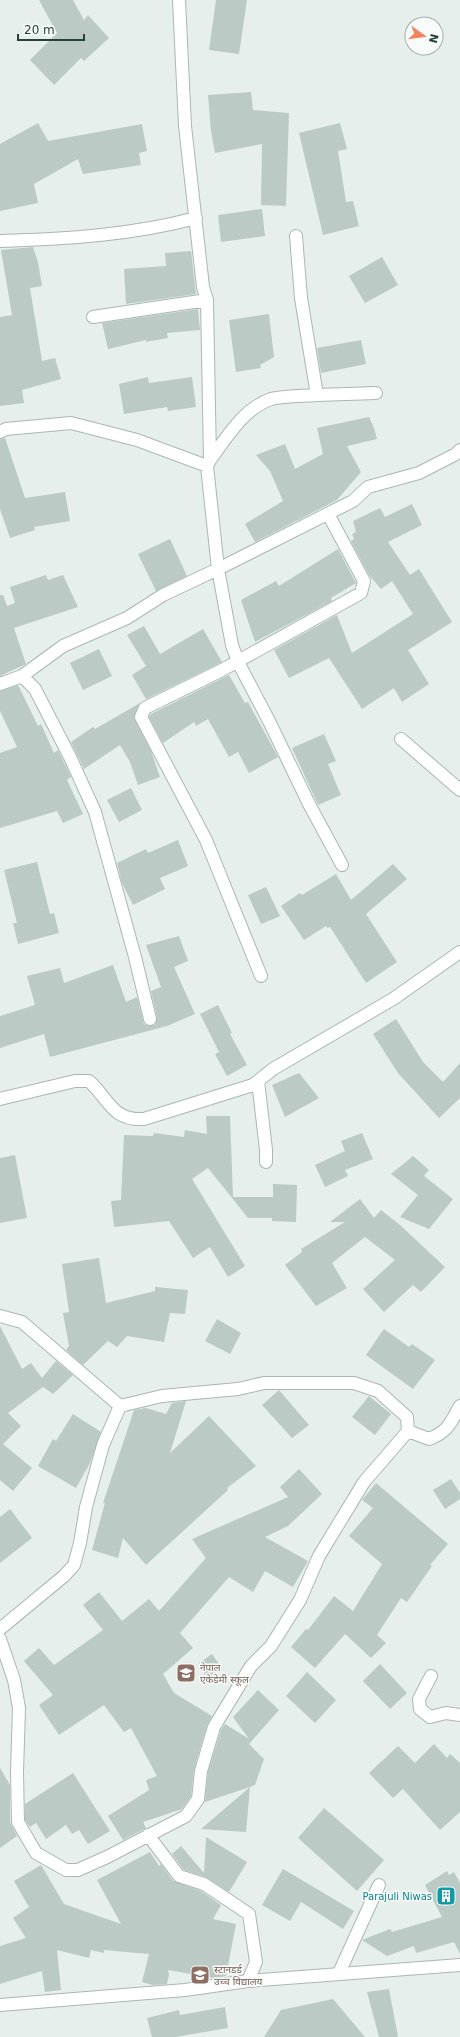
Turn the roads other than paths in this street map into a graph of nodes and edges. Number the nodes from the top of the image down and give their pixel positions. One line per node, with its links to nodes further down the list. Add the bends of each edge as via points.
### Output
1 (179, 0): 2 (street, via 185,126)
2 (196, 218): 4 (street, via 152,229 53,240); 5 (street, via 203,287)
3 (296, 236): 8 (street, via 300,298)
4 (0, 241)
5 (207, 300): 6 (street); 11 (street)
6 (93, 317)
7 (376, 393): 8 (street)
8 (317, 394): 11 (street, via 272,399 257,406 239,420)
9 (0, 432): 11 (street, via 6,429 71,423 137,440)
10 (460, 450): 12 (street, via 419,473 368,488 353,501)
11 (208, 463): 13 (street)
12 (328, 514): 13 (street); 14 (street, via 364,580 361,593)
13 (218, 568): 14 (street, via 232,645); 15 (street, via 163,595 127,618 63,646)
14 (238, 662): 19 (street); 21 (street, via 145,708 141,717 206,840)
15 (22, 676): 16 (street); 22 (street, via 35,689 95,812)
16 (0, 684)
17 (401, 739): 18 (street)
18 (460, 790)
19 (342, 865)
20 (460, 952): 23 (street, via 394,999)
21 (261, 976)
22 (150, 1019)
23 (258, 1081): 24 (street, via 144,1119 131,1120 111,1108 89,1081 75,1081); 25 (street)
24 (0, 1099)
25 (266, 1162)
26 (0, 1316): 27 (street, via 22,1322)
27 (120, 1406): 29 (street, via 162,1396 264,1384 354,1383 378,1391 407,1417); 30 (street, via 103,1445 74,1565)
28 (460, 1406): 29 (street, via 448,1428 441,1435 429,1439)
29 (408, 1431): 34 (street, via 364,1482 319,1556 300,1600 271,1646 251,1666 214,1727 201,1770 198,1799 186,1816)
30 (0, 1629)
31 (0, 1639): 34 (street, via 14,1680 19,1708 16,1772 18,1822 36,1853 66,1870 78,1870)
32 (431, 1676): 33 (street, via 419,1700 420,1709 430,1717)
33 (460, 1715)
34 (148, 1835): 38 (street, via 179,1876 204,1884 249,1914 256,1962)
35 (379, 1885): 37 (street)
36 (460, 1965): 37 (street)
37 (339, 1973): 38 (street)
38 (248, 1981): 39 (street, via 185,1990)
39 (0, 2005)

